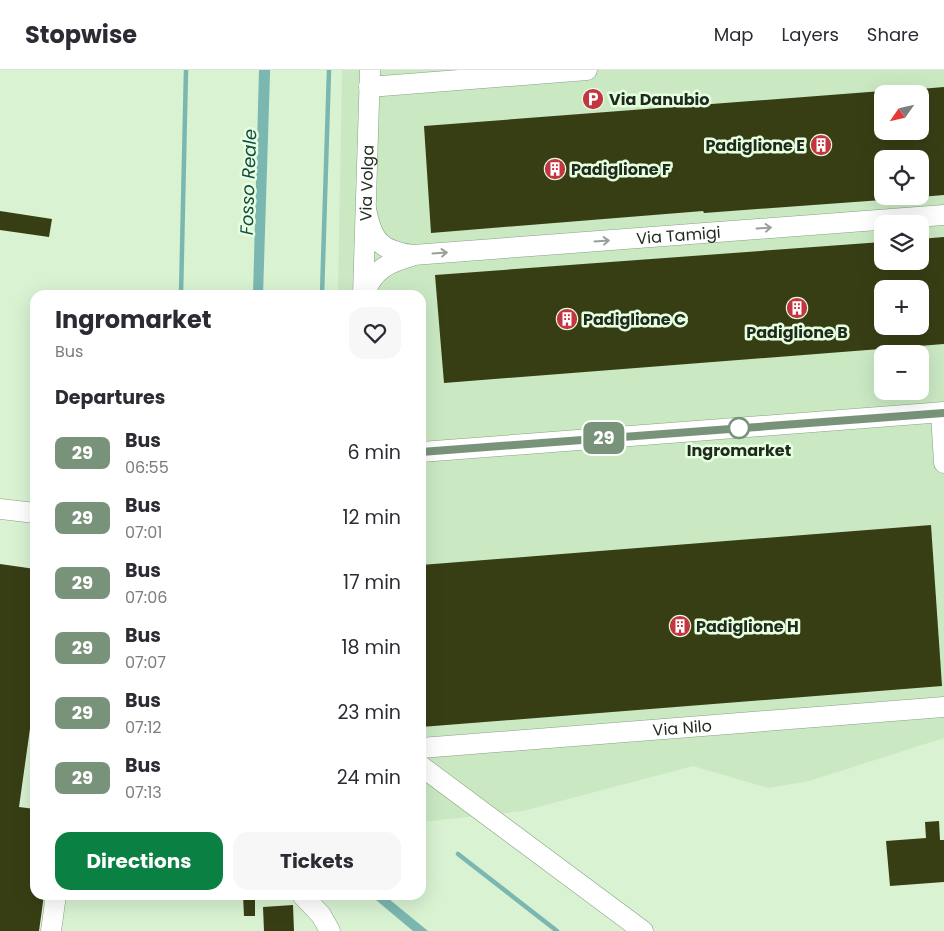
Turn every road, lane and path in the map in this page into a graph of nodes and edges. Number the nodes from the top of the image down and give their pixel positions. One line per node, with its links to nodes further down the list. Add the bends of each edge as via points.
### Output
1 (587, 70): 2 (street)
2 (369, 78): 3 (street, Via Volga)
3 (366, 209): 5 (street, Via Tamigi, via 369,226 379,242 396,253); 6 (street, Via Volga)
4 (944, 215): 5 (street, Via Tamigi, one-way to 4)
5 (413, 255): 7 (street, Via Tamigi, via 377,271)
6 (364, 290)
7 (366, 290)
8 (942, 413): 9 (street); 10 (street)
9 (426, 452)
10 (944, 462)
11 (0, 509): 12 (street)
12 (30, 512)
13 (944, 707): 14 (street, Via Nilo)
14 (426, 748)
15 (426, 770): 20 (street)
16 (55, 900): 18 (street)
17 (307, 900): 19 (street)
18 (51, 931)
19 (330, 931)
20 (643, 931)

